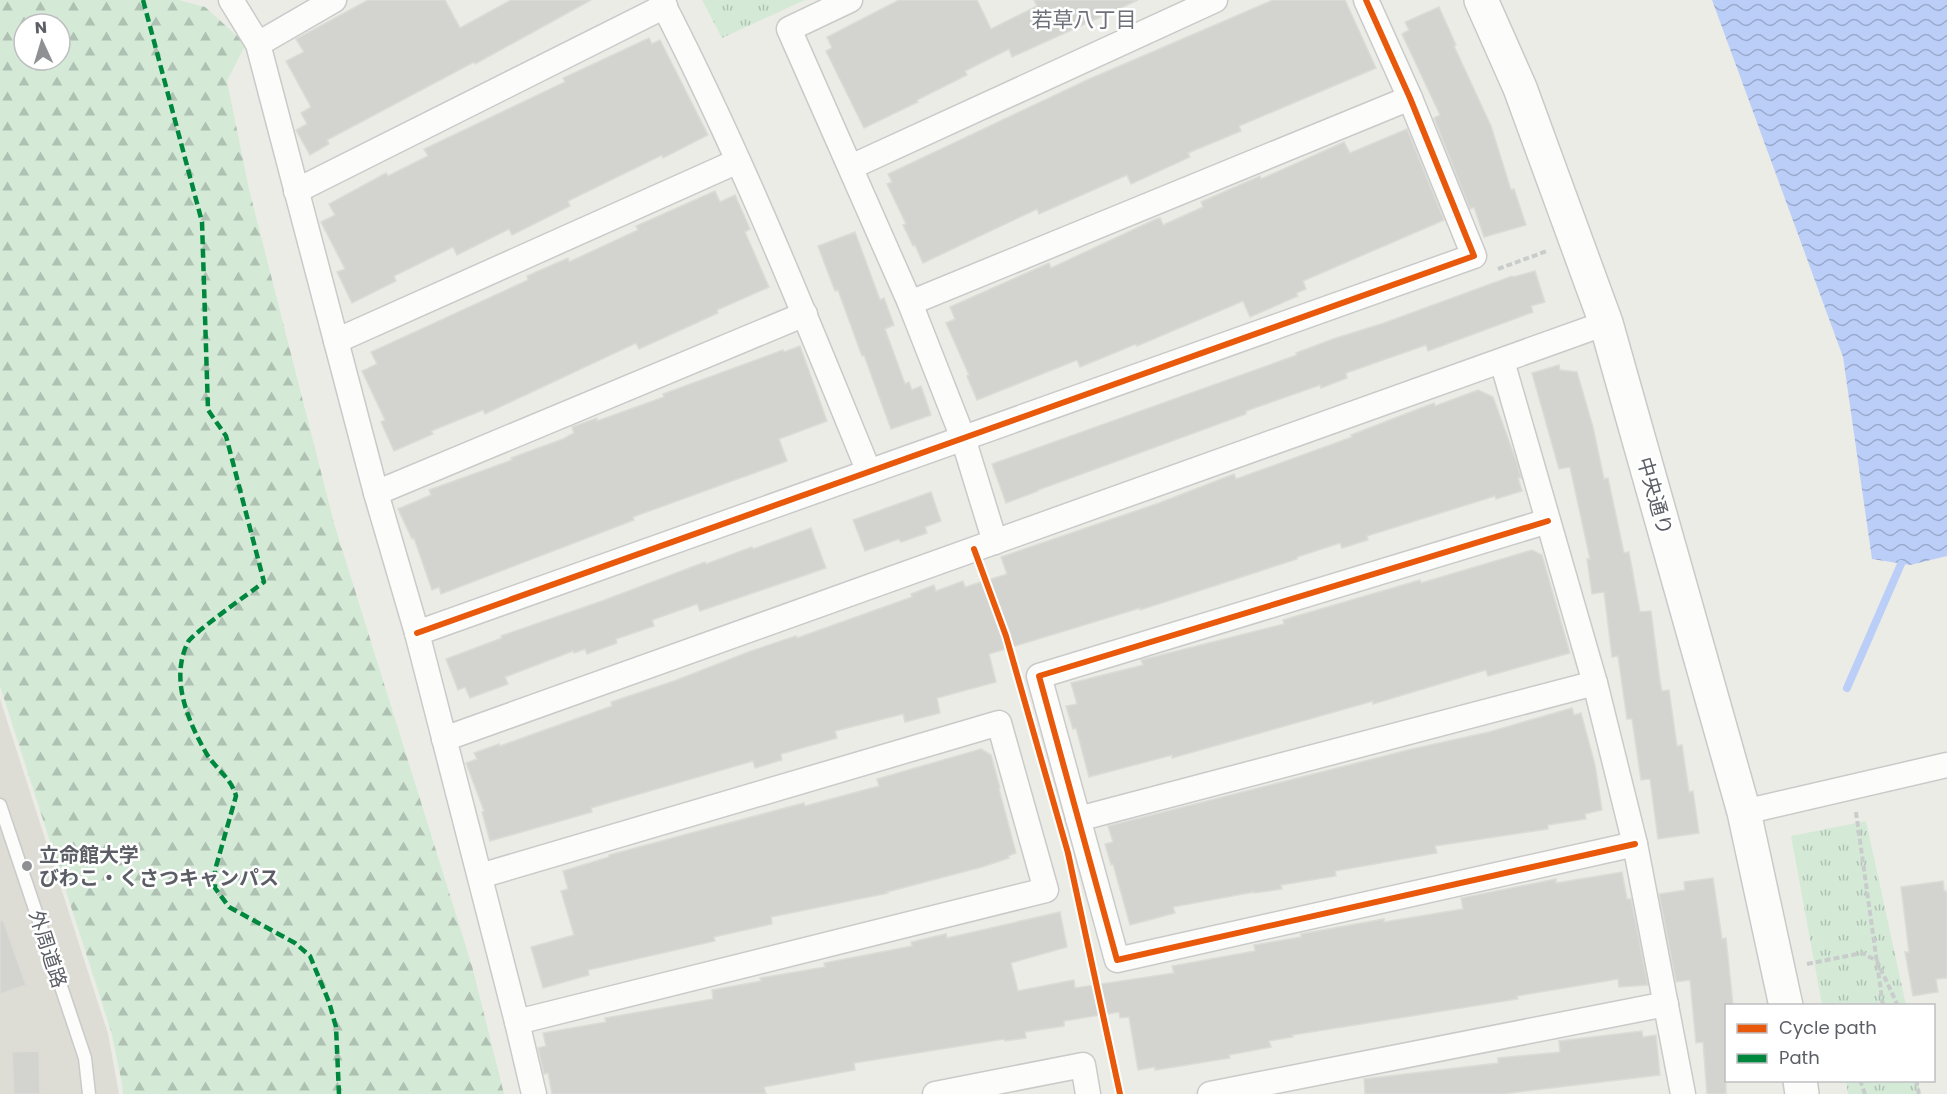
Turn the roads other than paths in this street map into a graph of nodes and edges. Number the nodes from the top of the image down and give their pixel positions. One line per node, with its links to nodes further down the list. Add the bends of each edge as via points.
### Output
1 (231, 0): 8 (street)
2 (334, 0): 8 (street)
3 (850, 0): 11 (street, via 789,29)
4 (1215, 0): 11 (street)
5 (1366, 0): 9 (street)
6 (1481, 0): 15 (street, 中央通り, via 1520,88)
7 (663, 3): 10 (street); 12 (street)
8 (258, 45): 12 (street)
9 (1410, 98): 13 (street); 18 (street, via 1474,256)
10 (738, 161): 14 (street); 16 (street)
11 (851, 167): 13 (street)
12 (296, 191): 16 (street)
13 (910, 303): 18 (street)
14 (805, 314): 19 (street); 20 (street)
15 (1606, 323): 17 (street); 28 (street, 中央通り)
16 (336, 342): 20 (street)
17 (1502, 361): 21 (street); 22 (street)
18 (963, 438): 19 (street); 22 (street)
19 (869, 472): 23 (street)
20 (376, 493): 23 (street)
21 (1548, 521): 24 (street); 29 (street, via 1039,676)
22 (995, 542): 25 (street)
23 (417, 633): 25 (street)
24 (1595, 683): 29 (street); 30 (street)
25 (444, 739): 31 (street)
26 (1947, 765): 28 (street)
27 (0, 805): 35 (lane, 外周道路, via 85,1058)
28 (1744, 812): 33 (street, 中央通り)
29 (1078, 819): 30 (street, via 1117,960)
30 (1635, 843): 32 (street)
31 (480, 876): 34 (street); 34 (street, via 999,723 1046,890)
32 (1666, 1004): 39 (street); 40 (street)
33 (1786, 1004)
34 (517, 1022): 36 (street)
35 (89, 1094)
36 (534, 1094)
37 (934, 1094): 38 (street, via 1083,1065)
38 (1088, 1094)
39 (1210, 1094)
40 (1683, 1094)

